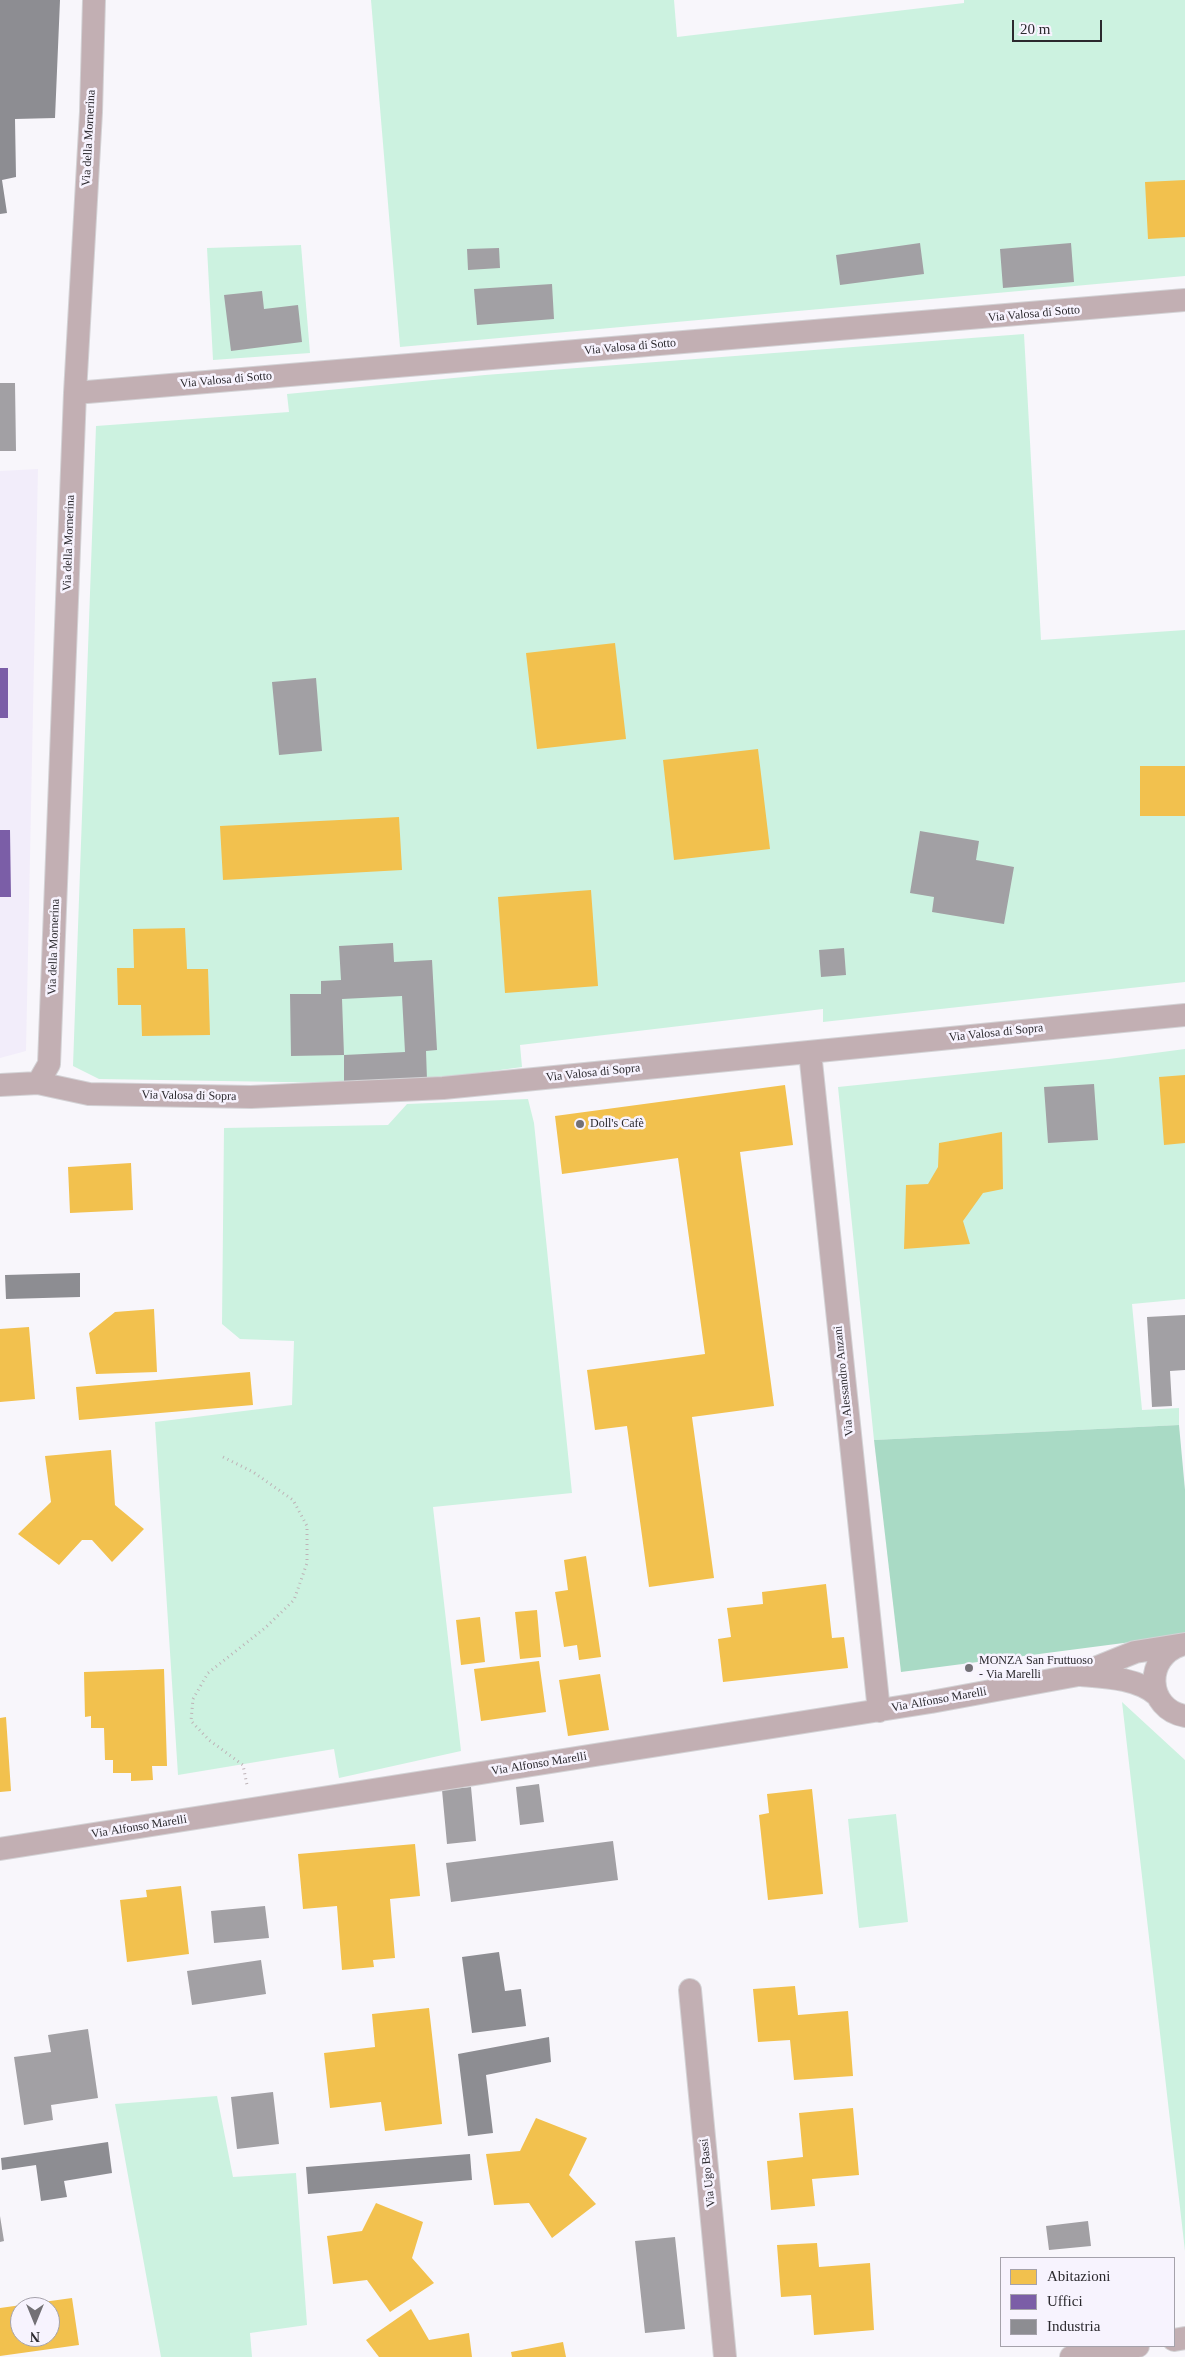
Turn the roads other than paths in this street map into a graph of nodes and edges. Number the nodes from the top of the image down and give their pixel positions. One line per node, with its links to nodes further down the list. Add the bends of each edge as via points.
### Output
1 (94, 0): 3 (street, Via della Mornerina)
2 (1185, 300): 3 (street, Via Valosa di Sotto)
3 (75, 392): 6 (street, Via della Mornerina, via 49,1064)
4 (1185, 1015): 5 (street, Via Valosa di Sopra)
5 (810, 1052): 6 (street, Via Valosa di Sopra, via 443,1088 261,1096 88,1094); 11 (street, Via Alessandro Anzani)
6 (38, 1083): 7 (street, Via Valosa di Sopra)
7 (0, 1085)
8 (1185, 1644): 9 (street, Via Alfonso Marelli, via 1135,1652); 10 (street, Via Alfonso Marelli, via 1168,1651 1158,1663 1154,1676)
9 (1078, 1675): 10 (street, Via Alfonso Marelli, via 1114,1678 1139,1685); 11 (street, Via Alfonso Marelli)
10 (1170, 1707): 12 (street)
11 (879, 1711): 13 (street, Via Alfonso Marelli)
12 (1185, 1728)
13 (0, 1849)
14 (690, 1990): 16 (street, Via Ugo Bassi)
15 (1132, 2347): 17 (street)
16 (725, 2357)
17 (1071, 2357)

